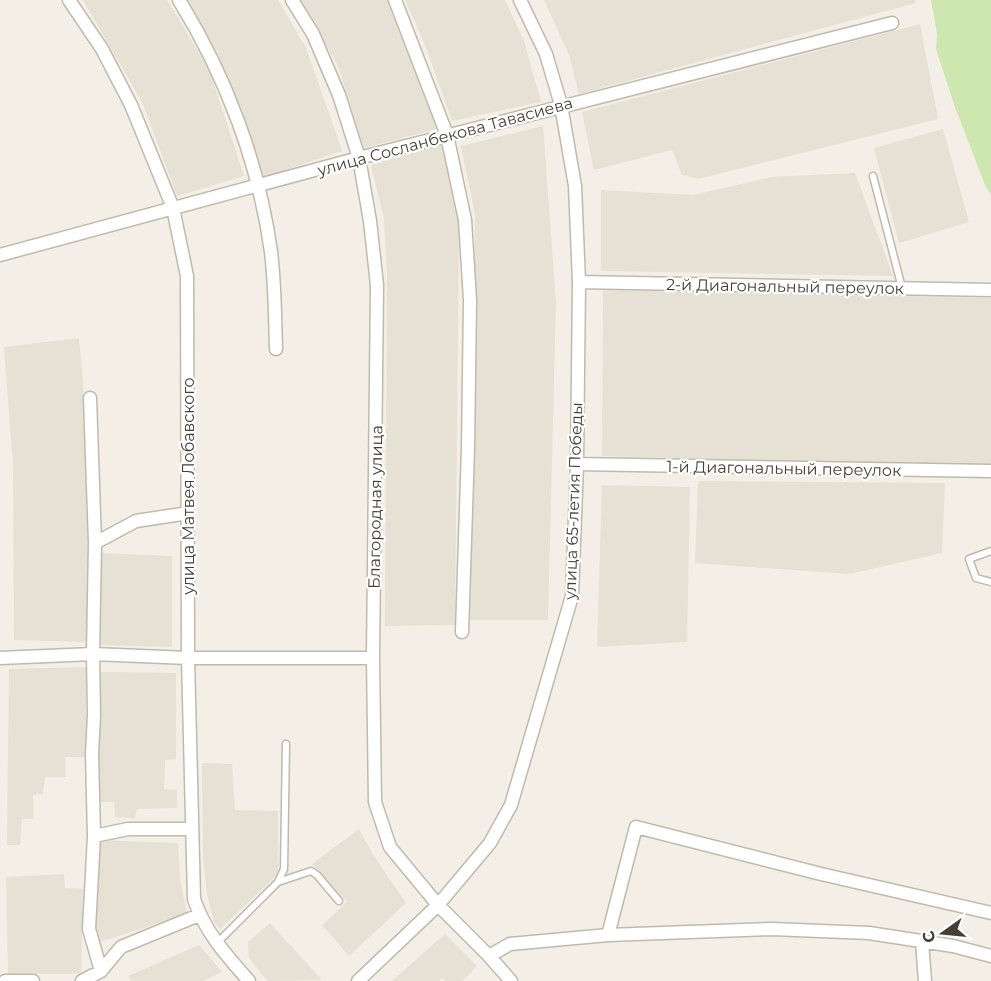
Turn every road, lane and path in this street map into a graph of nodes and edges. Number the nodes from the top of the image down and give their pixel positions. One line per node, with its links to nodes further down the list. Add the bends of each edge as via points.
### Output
1 (69, 0): 12 (street, улица Матвея Лобавского, via 102,49 130,105)
2 (179, 0): 11 (street, via 226,89)
3 (292, 0): 9 (street, Благородная улица, via 313,34 339,95)
4 (395, 0): 8 (street)
5 (520, 0): 7 (street, улица 65-летия Победы, via 546,54)
6 (892, 23): 7 (street, улица Сосланбекова Тавасиева)
7 (561, 105): 8 (street, улица Сосланбекова Тавасиева); 14 (street, улица 65-летия Победы, via 575,186)
8 (447, 135): 9 (street, улица Сосланбекова Тавасиева); 25 (street, via 465,220 470,300)
9 (359, 158): 11 (street, улица Сосланбекова Тавасиева); 29 (street, Благородная улица, via 377,285)
10 (873, 176): 15 (lane)
11 (258, 186): 12 (street, улица Сосланбекова Тавасиева); 17 (street, via 271,254)
12 (173, 208): 13 (street, улица Сосланбекова Тавасиева); 21 (street, улица Матвея Лобавского, via 187,276)
13 (0, 255)
14 (579, 282): 15 (street, 2-й Диагональный переулок); 19 (street, улица 65-летия Победы)
15 (902, 289): 16 (street, 2-й Диагональный переулок)
16 (991, 290)
17 (276, 349)
18 (90, 398): 22 (street)
19 (577, 464): 20 (street, 1-й Диагональный переулок); 35 (street, улица 65-летия Победы, via 572,596 511,805 490,843)
20 (991, 471)
21 (188, 513): 22 (street, via 136,521); 28 (street, улица Матвея Лобавского)
22 (95, 543): 26 (street)
23 (991, 550): 24 (lane, via 969,559 976,578)
24 (991, 582)
25 (462, 632)
26 (93, 654): 27 (street); 28 (street); 32 (street)
27 (0, 658)
28 (188, 658): 29 (street); 31 (street, улица Матвея Лобавского)
29 (373, 658): 35 (street, Благородная улица, via 375,802 390,848)
30 (286, 744): 33 (lane, via 284,869)
31 (191, 829): 32 (street, via 128,829); 37 (street, улица Матвея Лобавского, via 194,900)
32 (94, 836): 43 (street, via 89,929)
33 (278, 882): 34 (lane, via 311,871); 40 (lane)
34 (339, 901)
35 (438, 905): 41 (street, Благородная улица); 48 (street, улица 65-летия Победы)
36 (991, 913): 38 (street, via 636,828)
37 (199, 915): 40 (street, улица Матвея Лобавского); 43 (street, via 121,947)
38 (608, 935): 39 (street, via 818,930); 41 (street, via 510,944)
39 (922, 942): 42 (street); 50 (street)
40 (216, 944): 47 (street, улица Матвея Лобавского)
41 (489, 956): 49 (street, Благородная улица)
42 (991, 956)
43 (101, 970): 46 (street)
44 (5, 981): 45 (street)
45 (33, 981)
46 (82, 981)
47 (249, 981)
48 (358, 981)
49 (511, 981)
50 (925, 981)

